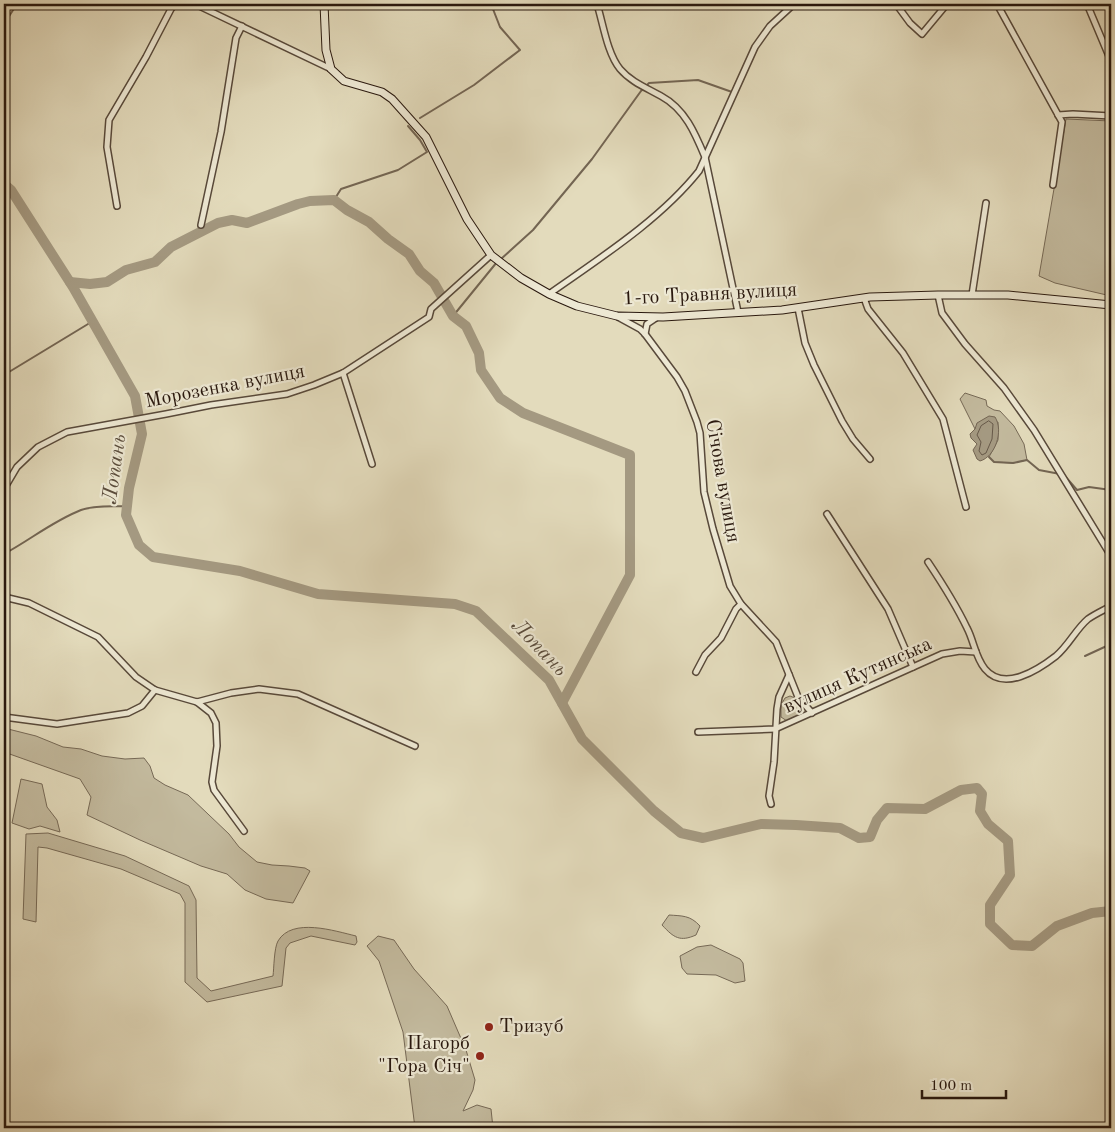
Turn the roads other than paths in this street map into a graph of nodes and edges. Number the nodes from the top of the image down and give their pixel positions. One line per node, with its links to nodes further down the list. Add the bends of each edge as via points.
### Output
1 (174, 4): 18 (street, via 109,120 107,147)
2 (195, 4): 10 (street, 1-го Травня вулиця)
3 (324, 4): 12 (street, via 326,50)
4 (597, 4): 15 (street, via 610,48 620,68 638,84 679,108)
5 (794, 4): 15 (street, via 770,26 756,47)
6 (896, 4): 7 (street, via 922,34)
7 (947, 4)
8 (997, 4): 13 (street)
9 (1087, 4): 11 (street)
10 (242, 26): 12 (street, 1-го Травня вулиця); 19 (street, via 236,38 221,132)
11 (1111, 61)
12 (331, 69): 20 (street, 1-го Травня вулиця, via 344,82 382,92 392,99 426,137 466,219)
13 (1058, 115): 14 (street); 16 (street, via 1062,122)
14 (1111, 116)
15 (705, 157): 21 (street, via 689,184 651,219); 27 (street)
16 (1053, 185)
17 (986, 203): 23 (street)
18 (117, 206)
19 (200, 225)
20 (491, 255): 21 (street, 1-го Травня вулиця, via 520,278); 31 (street, Морозенка вулиця, via 431,309 429,317)
21 (549, 294): 28 (street, 1-го Травня вулиця)
22 (938, 295): 23 (street, 1-го Травня вулиця); 24 (street, 1-го Травня вулиця); 37 (street, via 942,313 1034,430)
23 (972, 295): 25 (street, 1-го Травня вулиця)
24 (864, 298): 26 (street, 1-го Травня вулиця); 35 (street, via 868,309 903,353 943,419)
25 (1111, 305)
26 (798, 308): 27 (street, 1-го Травня вулиця); 32 (street, via 805,343 814,364 842,421)
27 (738, 312): 29 (street, 1-го Травня вулиця)
28 (617, 316): 29 (street, 1-го Травня вулиця); 30 (street, Січова вулиця)
29 (658, 317): 30 (street, via 647,324)
30 (645, 334): 40 (street, Січова вулиця, via 677,377 694,413 700,433 704,492 713,529 730,586)
31 (343, 372): 33 (street); 34 (street, Морозенка вулиця, via 287,394 67,432 38,447 17,467)
32 (870, 458)
33 (372, 464)
34 (4, 489)
35 (966, 507)
36 (826, 514): 43 (street, via 888,609)
37 (1111, 556)
38 (928, 562): 42 (street, via 955,604)
39 (4, 597): 46 (street, via 29,603 98,637 136,677)
40 (741, 604): 44 (street); 45 (street, Січова вулиця, via 776,642)
41 (1111, 606): 42 (street, via 1088,620 1054,657 1017,678 1004,680 992,676)
42 (976, 652): 43 (street, вулиця Кутянська, via 942,654)
43 (913, 667): 48 (street, вулиця Кутянська)
44 (696, 672)
45 (789, 675): 48 (street, Січова вулиця, via 798,698); 50 (street, via 779,697)
46 (155, 690): 47 (street); 49 (street, via 142,706 128,713 57,724)
47 (197, 702): 52 (street, via 258,689 298,694); 54 (street, via 211,713 216,723 214,790)
48 (812, 713): 50 (street, вулиця Кутянська)
49 (4, 717)
50 (775, 729): 51 (street, вулиця Кутянська); 53 (street)
51 (698, 732)
52 (415, 746)
53 (771, 804)
54 (244, 831)

